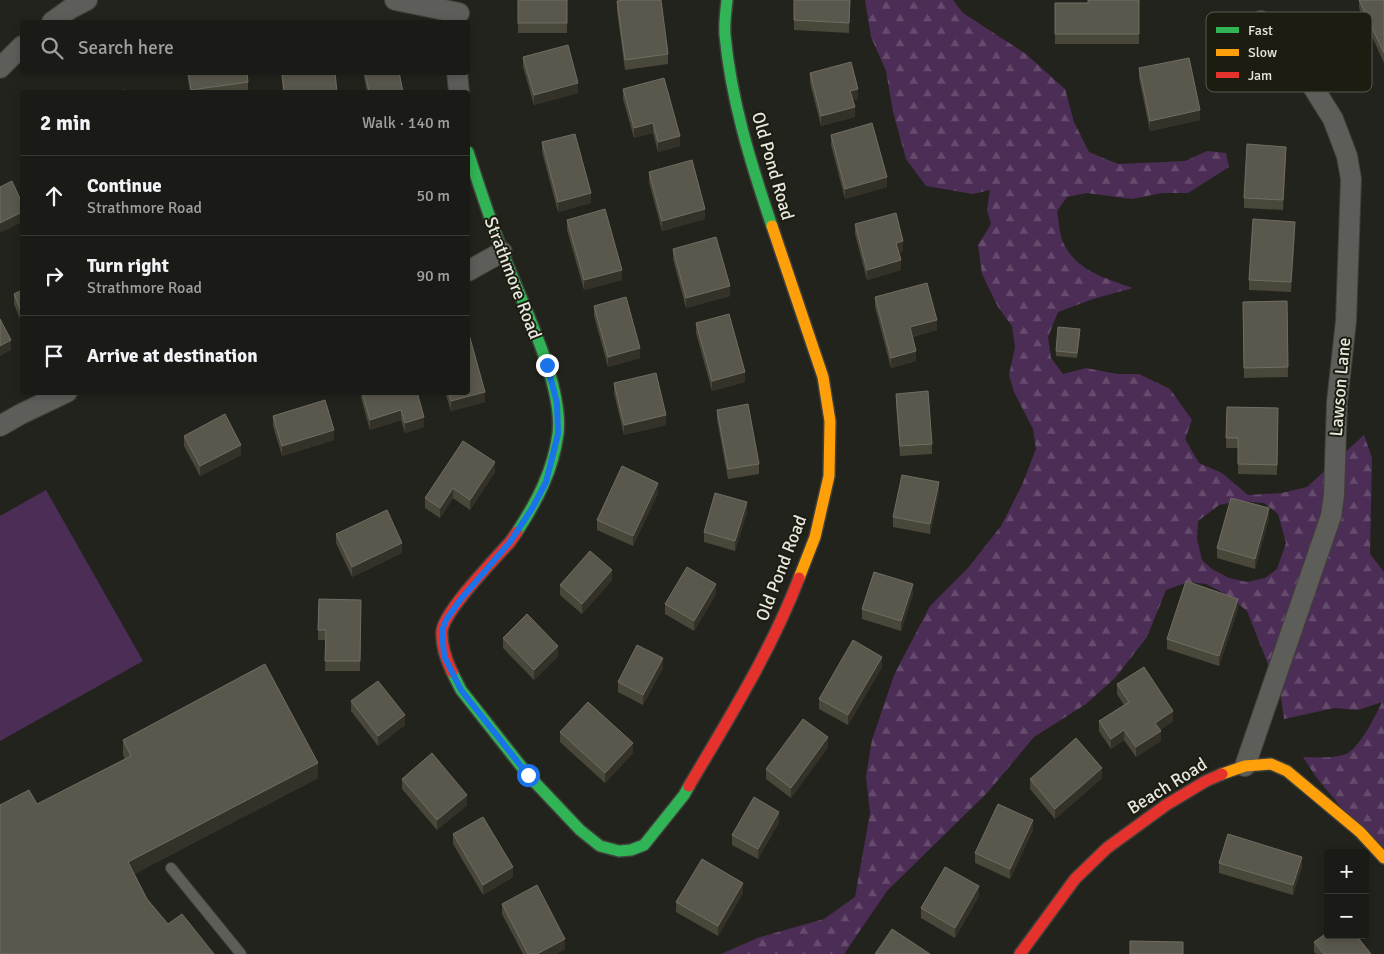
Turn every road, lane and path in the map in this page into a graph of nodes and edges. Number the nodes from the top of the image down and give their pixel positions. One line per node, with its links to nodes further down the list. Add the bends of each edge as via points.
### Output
1 (86, 0): 5 (street)
2 (395, 0): 4 (street)
3 (727, 0): 17 (street, Old Pond Road, via 725,32 734,92 758,184 823,377 830,421 829,476 815,537 787,609 746,689 684,795 644,845 631,850 619,851 600,846)
4 (459, 12)
5 (55, 20)
6 (20, 48): 7 (street)
7 (0, 68)
8 (456, 75): 9 (street)
9 (459, 90)
10 (1316, 92): 16 (street, Lawson Lane, via 1333,119 1347,156 1351,180 1346,322 1337,402 1334,495 1331,516)
11 (470, 159): 12 (street, Strathmore Road)
12 (502, 252): 13 (street); 17 (street, Strathmore Road, via 547,365 557,403 558,434 546,482 533,507 510,542 446,620 442,630 444,656 461,690 528,775)
13 (470, 270)
14 (61, 395): 15 (street)
15 (0, 426)
16 (1245, 766): 18 (street, Beach Road, via 1270,764 1287,770 1360,832); 21 (street, Beach Road, via 1206,781 1107,848 1075,879)
17 (580, 830)
18 (1384, 858)
19 (172, 868): 20 (lane)
20 (241, 954)
21 (1020, 954)

